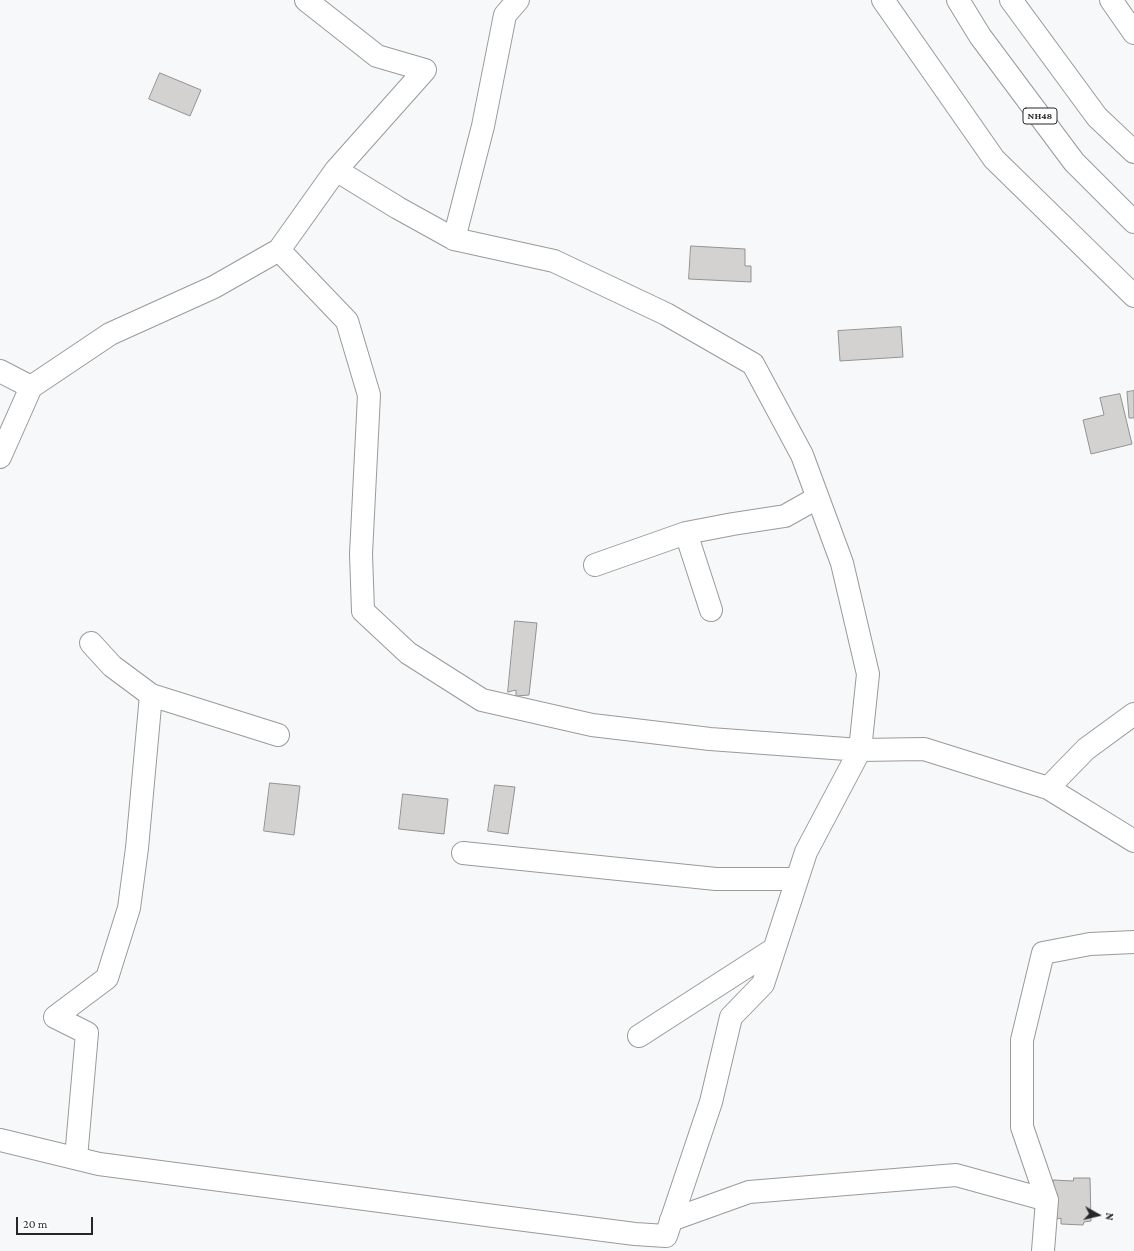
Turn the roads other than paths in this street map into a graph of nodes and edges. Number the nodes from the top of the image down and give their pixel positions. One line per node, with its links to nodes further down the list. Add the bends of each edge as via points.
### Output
1 (306, 0): 9 (main road, via 377,56 425,70)
2 (518, 0): 11 (main road, via 505,15 483,126)
3 (884, 0): 13 (main road, via 994,159)
4 (958, 0): 10 (main road, NH48, via 980,36 1074,162)
5 (1011, 0): 8 (main road, via 1097,117)
6 (1111, 0): 7 (main road)
7 (1134, 33)
8 (1134, 152)
9 (336, 170): 11 (main road); 12 (main road)
10 (1134, 222)
11 (454, 239): 17 (main road, via 554,261 666,314 753,364 802,455)
12 (278, 250): 15 (main road, via 214,287 110,334); 25 (main road, via 347,321 369,396 362,611 408,653 482,700 592,725 710,739)
13 (1134, 296)
14 (0, 371): 15 (main road)
15 (31, 387): 16 (main road)
16 (0, 457)
17 (818, 498): 18 (main road, via 785,516); 25 (main road, via 842,563 868,674)
18 (686, 533): 19 (main road); 20 (main road)
19 (595, 565)
20 (711, 610)
21 (91, 643): 22 (main road, via 112,666)
22 (151, 695): 24 (main road); 34 (main road, via 129,908 107,978 55,1017 87,1033)
23 (1134, 714): 26 (main road, via 1086,749)
24 (278, 735)
25 (860, 750): 26 (main road, via 924,749); 29 (main road, via 806,852)
26 (1048, 788): 27 (main road)
27 (1134, 841)
28 (463, 853): 29 (main road, via 716,879)
29 (797, 879): 31 (main road)
30 (1134, 942): 35 (main road, via 1090,944 1043,953 1022,1040 1022,1126)
31 (774, 949): 32 (main road); 36 (main road, via 763,984 731,1017 711,1102)
32 (639, 1036)
33 (0, 1140): 34 (main road)
34 (76, 1158): 36 (main road, via 114,1166)
35 (1047, 1200): 36 (main road, via 956,1175 749,1192); 37 (main road)
36 (664, 1236)
37 (1043, 1251)

